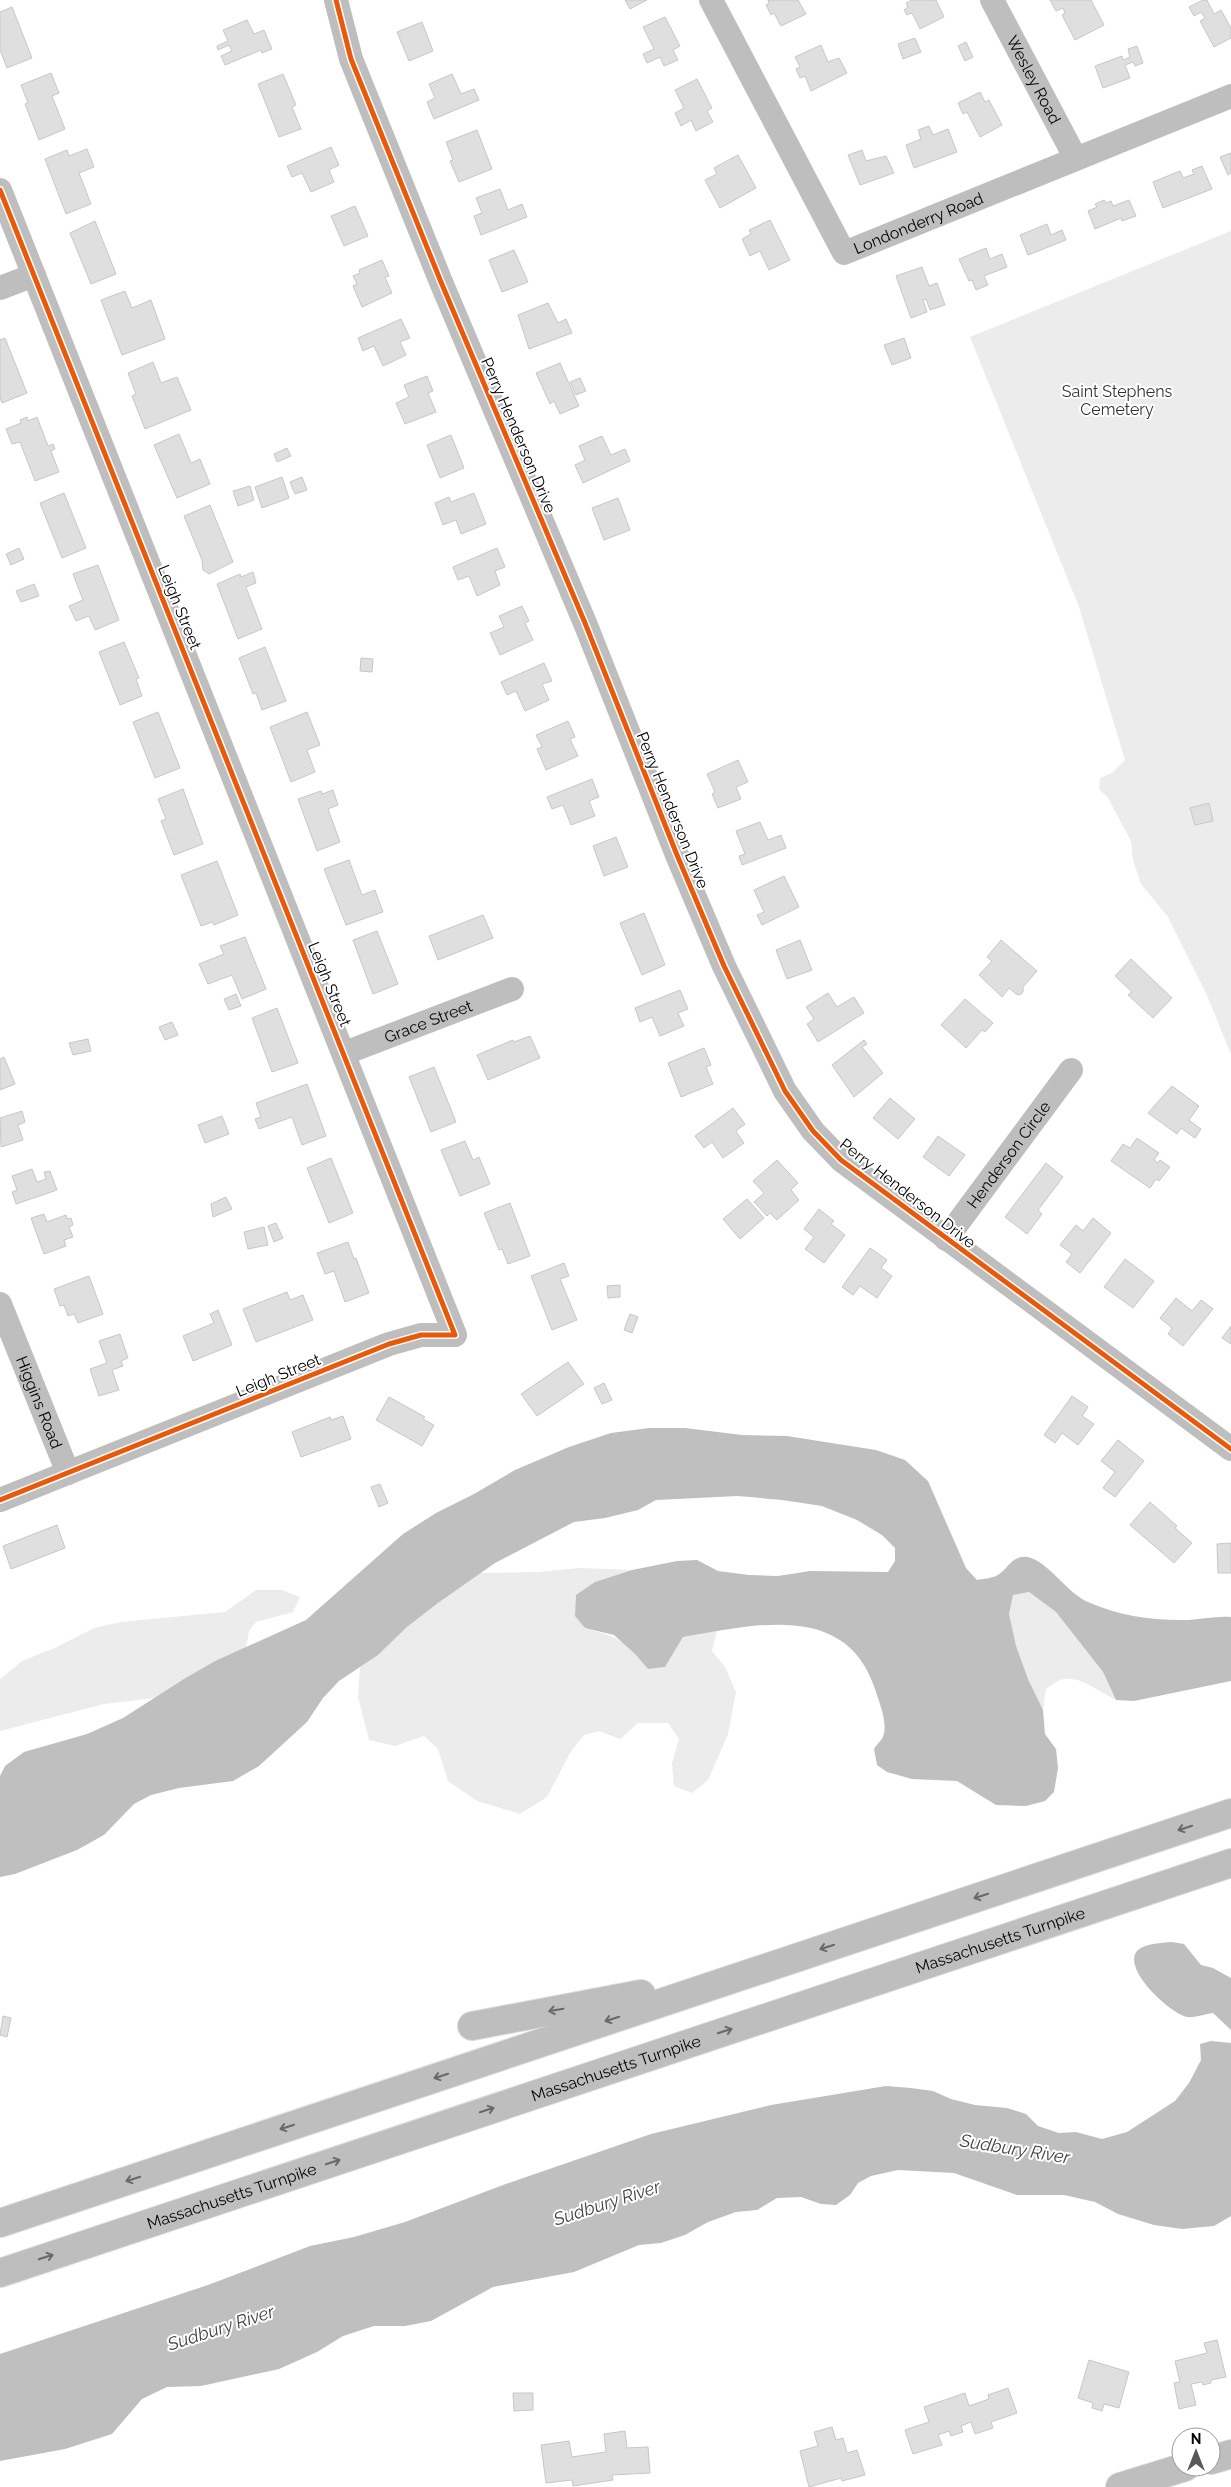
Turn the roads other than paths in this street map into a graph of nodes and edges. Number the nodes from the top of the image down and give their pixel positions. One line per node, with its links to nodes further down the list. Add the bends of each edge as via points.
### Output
1 (336, 0): 12 (street, Perry Henderson Drive, via 351,59 441,282 677,855 763,1050 790,1099 813,1131 841,1160)
2 (711, 0): 5 (street, Londonderry Road, via 844,253)
3 (992, 0): 5 (street, Wesley Road)
4 (1231, 96): 5 (street, Londonderry Road)
5 (1076, 159)
6 (0, 190): 7 (street, Leigh Street)
7 (34, 275): 8 (street); 10 (street, Leigh Street)
8 (0, 288)
9 (512, 989): 10 (street, Grace Street)
10 (345, 1053): 15 (street, Leigh Street, via 455,1335 421,1336 389,1344)
11 (1071, 1070): 12 (street, Henderson Circle)
12 (946, 1239): 14 (street, Perry Henderson Drive)
13 (0, 1304): 15 (street, Higgins Road)
14 (1231, 1449)
15 (68, 1473): 16 (street, Leigh Street)
16 (0, 1500)
17 (1231, 1813): 19 (main road, one-way to 19)
18 (1231, 1863): 22 (main road, Massachusetts Turnpike, one-way to 18)
19 (741, 1976): 20 (main road, one-way to 20); 21 (main road, one-way to 21)
20 (472, 2026)
21 (0, 2223)
22 (0, 2273)
23 (1171, 2471): 24 (main road)
24 (1120, 2487)

